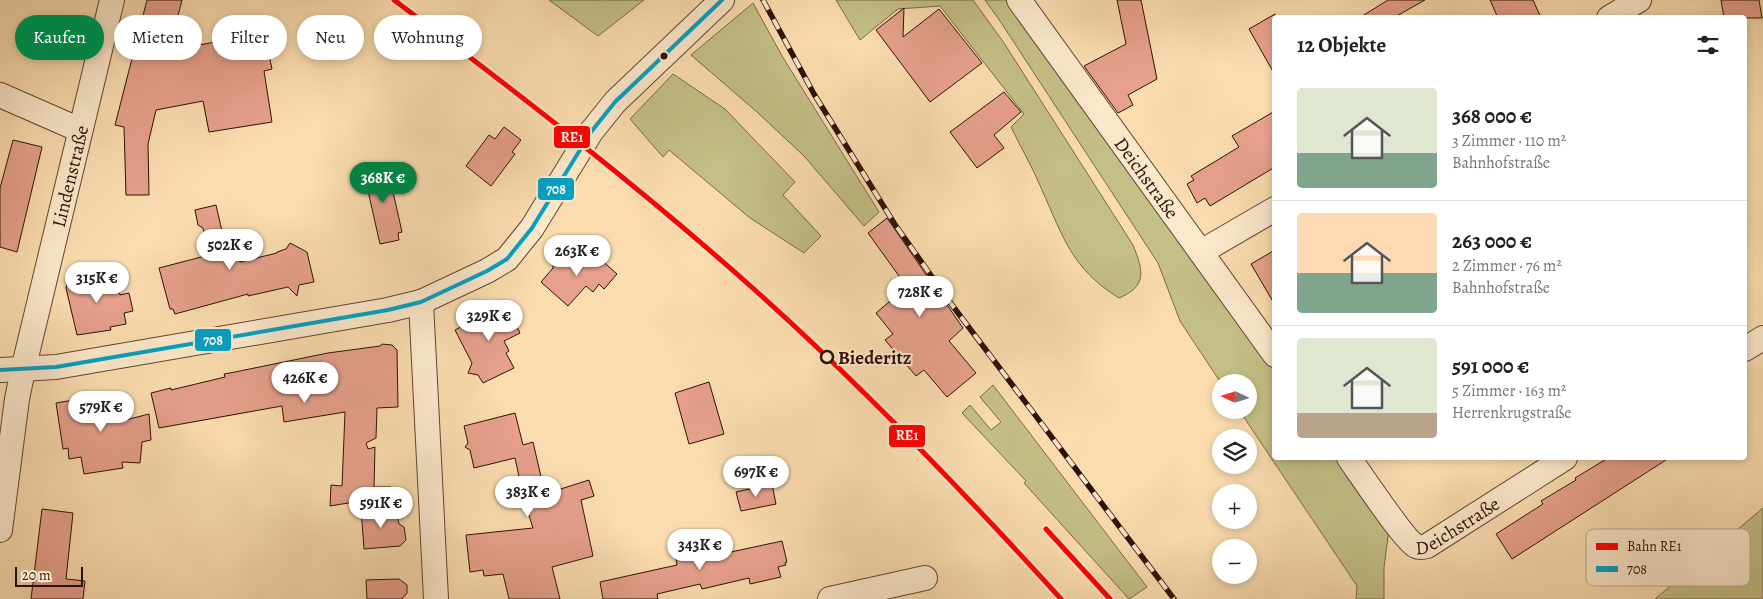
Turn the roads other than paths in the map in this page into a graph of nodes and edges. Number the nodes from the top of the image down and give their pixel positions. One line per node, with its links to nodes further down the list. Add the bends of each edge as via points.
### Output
1 (112, 0): 7 (street, Lindenstraße)
2 (722, 0): 10 (street, via 616,102 591,132 532,228 506,259)
3 (1019, 0): 9 (street, Deichstraße)
4 (1639, 0): 5 (street)
5 (1614, 15)
6 (0, 95): 7 (street)
7 (80, 130): 14 (street, Lindenstraße)
8 (1272, 211): 9 (street)
9 (1201, 252): 13 (street, Deichstraße)
10 (421, 302): 14 (street, via 56,367); 19 (street)
11 (1763, 338): 12 (street)
12 (1747, 348)
13 (1272, 351)
14 (11, 370): 17 (street, Lindenstraße, via 17,399)
15 (1350, 460): 16 (street, Deichstraße, via 1404,534 1414,546 1421,547 1428,546)
16 (1562, 460)
17 (0, 530)
18 (925, 578): 20 (street)
19 (436, 599)
20 (830, 599)

